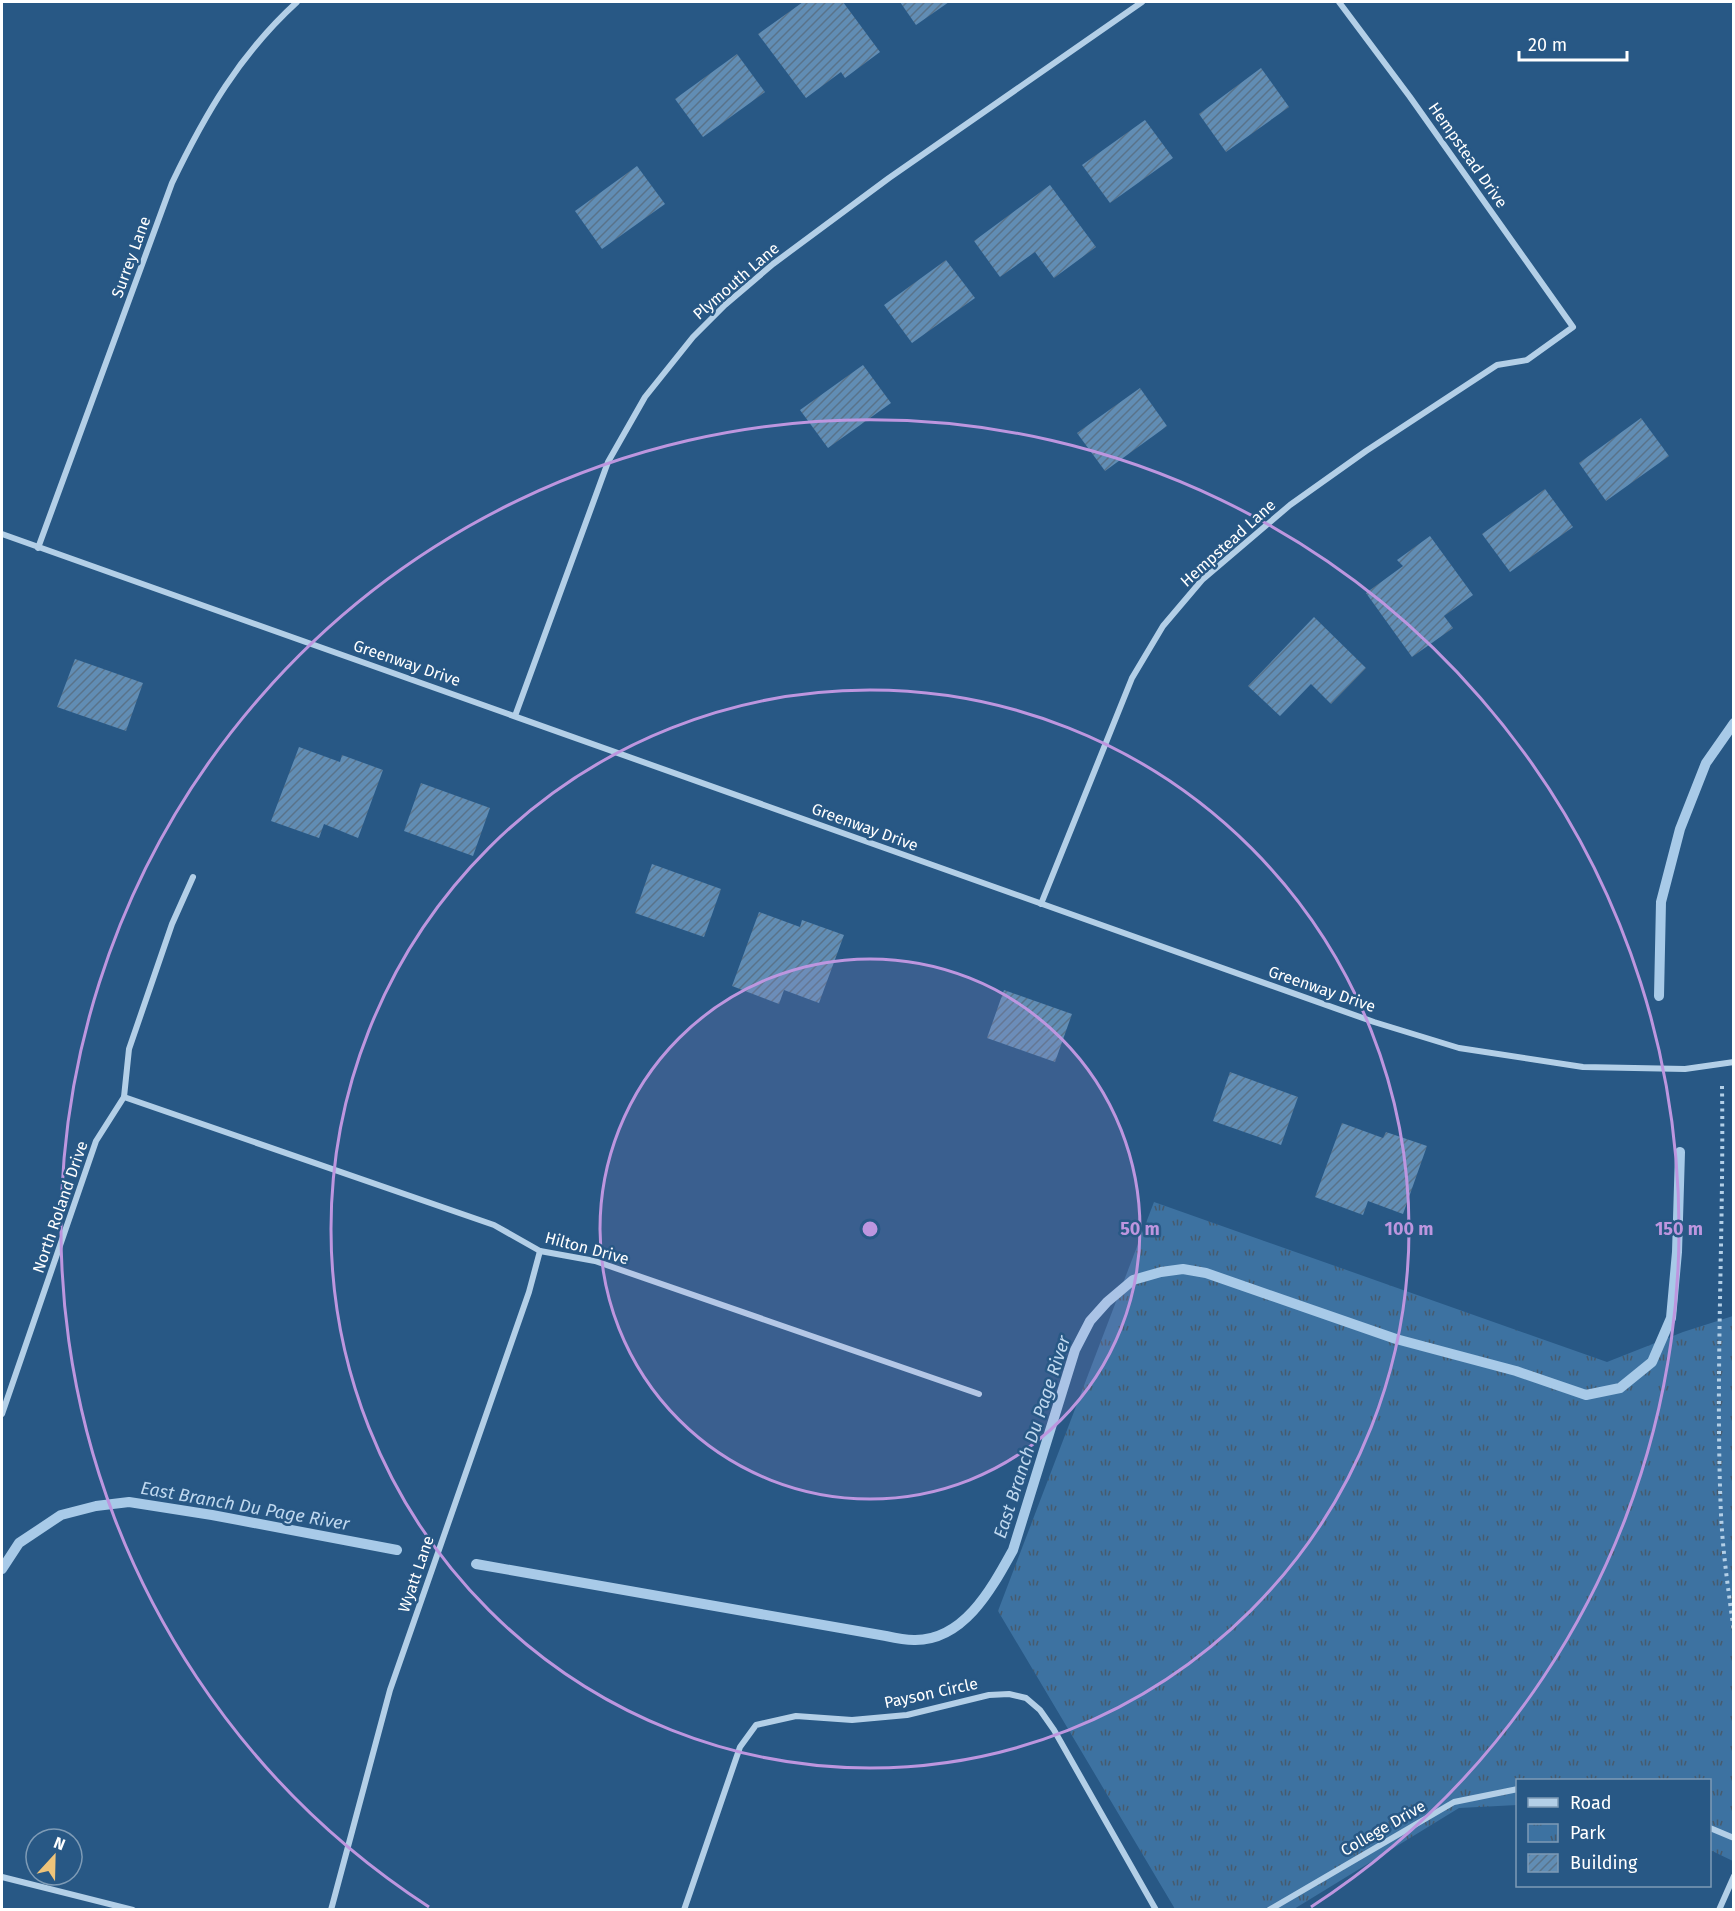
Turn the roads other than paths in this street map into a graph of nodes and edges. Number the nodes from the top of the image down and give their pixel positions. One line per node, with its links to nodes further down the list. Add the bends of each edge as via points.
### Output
1 (297, 2): 6 (street, Surrey Lane, via 236,68 197,130 172,183)
2 (1142, 2): 7 (street, Plymouth Lane, via 772,264 693,338 645,397 609,462)
3 (1339, 2): 4 (street, Hempstead Drive)
4 (1573, 327): 9 (street, Hempstead Lane, via 1527,360 1497,365 1366,451 1290,505 1202,580 1163,626 1132,678)
5 (2, 534): 6 (street, Greenway Drive)
6 (38, 548): 7 (street, Greenway Drive)
7 (515, 716): 9 (street, Greenway Drive)
8 (193, 877): 11 (street, North Roland Drive, via 172,924 129,1049)
9 (1041, 904): 10 (street, Greenway Drive, via 1374,1022 1459,1048 1583,1067 1685,1070)
10 (1734, 1062)
11 (124, 1097): 12 (street, Hilton Drive, via 494,1225); 14 (street, North Roland Drive, via 96,1141)
12 (540, 1251): 13 (street, Hilton Drive, via 595,1262); 23 (street, Wyatt Lane, via 390,1690)
13 (979, 1394)
14 (2, 1414)
15 (1516, 1789): 26 (street, College Drive, via 1454,1802)
16 (1711, 1828): 17 (street)
17 (1734, 1838)
18 (1734, 1876): 27 (street)
19 (2, 1877): 20 (street)
20 (98, 1902): 21 (street); 22 (street)
21 (98, 1910)
22 (133, 1910)
23 (331, 1910)
24 (684, 1910): 25 (street, Payson Circle, via 740,1748 756,1725 796,1716 852,1720 908,1715 989,1695 1009,1694 1026,1698 1054,1730)
25 (1156, 1910)
26 (1269, 1910)
27 (1719, 1910)

